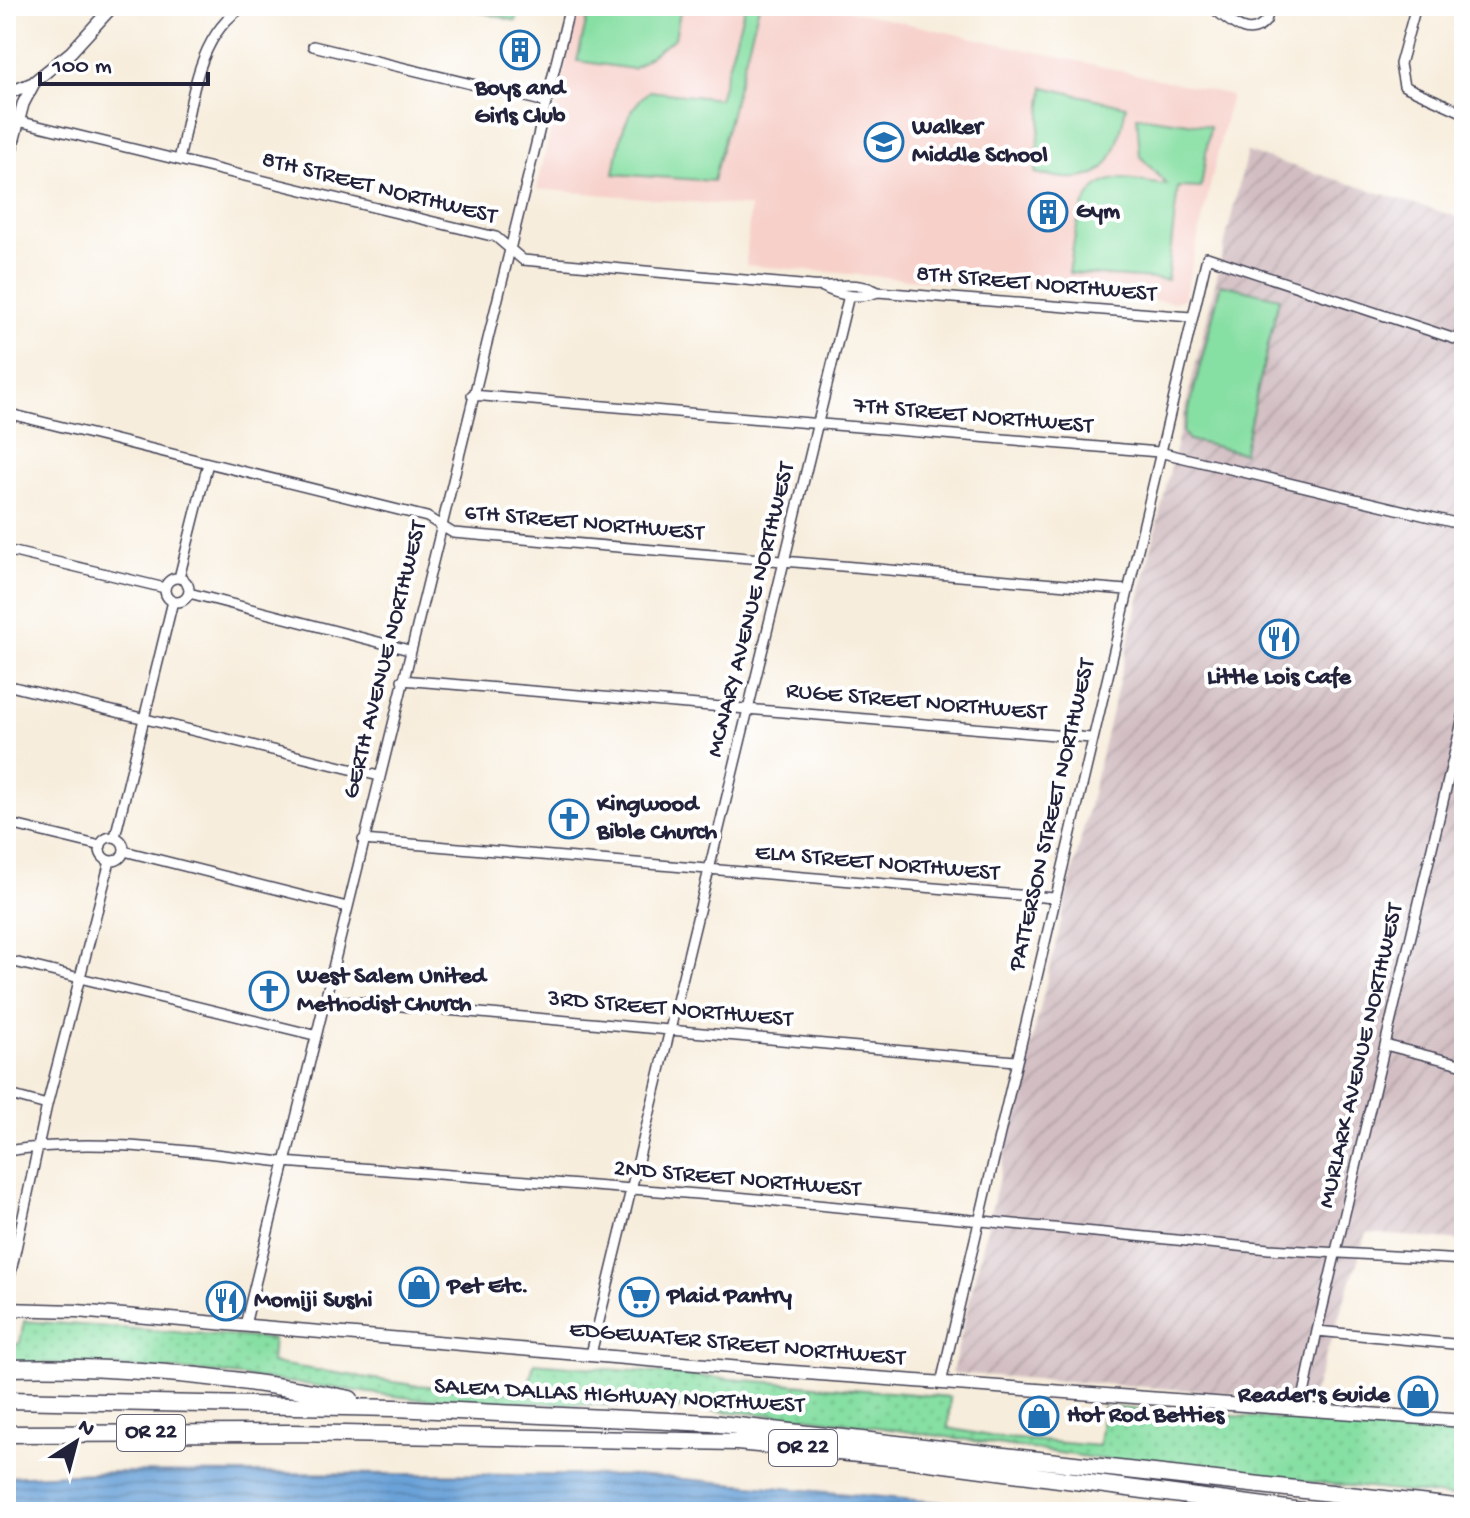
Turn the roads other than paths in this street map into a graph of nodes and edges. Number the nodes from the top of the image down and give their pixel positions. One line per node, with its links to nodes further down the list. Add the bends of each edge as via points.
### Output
1 (113, 6): 8 (street, via 71,52)
2 (245, 6): 13 (street, via 225,21 206,50)
3 (570, 6): 10 (street, GERTH AVENUE NORTHWEST)
4 (1210, 6): 5 (street, via 1244,31 1258,29)
5 (1270, 6)
6 (1416, 6): 11 (street, via 1400,64 1404,86)
7 (313, 46): 10 (street)
8 (35, 81): 9 (street); 12 (street)
9 (6, 94)
10 (546, 102): 15 (street, GERTH AVENUE NORTHWEST)
11 (1464, 113)
12 (12, 120): 13 (street, 8TH STREET NORTHWEST); 14 (street)
13 (179, 160): 15 (street, 8TH STREET NORTHWEST, via 496,237)
14 (6, 169)
15 (509, 249): 16 (street, 8TH STREET NORTHWEST, via 523,260); 21 (street, GERTH AVENUE NORTHWEST)
16 (823, 287): 17 (street, 8TH STREET NORTHWEST, via 834,283); 18 (street, 8TH STREET NORTHWEST)
17 (878, 292): 18 (street, 8TH STREET NORTHWEST); 19 (street, 8TH STREET NORTHWEST)
18 (849, 295): 23 (street, MCNARY AVENUE NORTHWEST)
19 (1191, 317): 20 (street, PATTERSON STREET NORTHWEST, via 1207,257); 24 (street, PATTERSON STREET NORTHWEST)
20 (1464, 342)
21 (472, 395): 23 (street, 7TH STREET NORTHWEST); 26 (street, GERTH AVENUE NORTHWEST)
22 (6, 413): 25 (street, 6TH STREET NORTHWEST)
23 (818, 425): 24 (street, 7TH STREET NORTHWEST); 29 (street, MCNARY AVENUE NORTHWEST)
24 (1159, 452): 27 (street, 7TH STREET NORTHWEST); 32 (street, PATTERSON STREET NORTHWEST)
25 (208, 463): 26 (street, 6TH STREET NORTHWEST, via 427,517); 30 (street)
26 (440, 525): 29 (street, 6TH STREET NORTHWEST, via 453,533); 35 (street, GERTH AVENUE NORTHWEST)
27 (1464, 525)
28 (6, 550): 31 (street)
29 (785, 561): 32 (street, 6TH STREET NORTHWEST); 38 (street, MCNARY AVENUE NORTHWEST)
30 (179, 578): 31 (street, via 172,578); 33 (street)
31 (165, 588): 34 (street)
32 (1126, 590): 41 (street, PATTERSON STREET NORTHWEST)
33 (189, 593): 34 (street); 35 (street)
34 (173, 601): 40 (street)
35 (409, 650): 36 (street, GERTH AVENUE NORTHWEST)
36 (402, 680): 38 (street, RUGE STREET NORTHWEST); 42 (street, GERTH AVENUE NORTHWEST)
37 (6, 685): 40 (street)
38 (749, 709): 41 (street, RUGE STREET NORTHWEST); 49 (street, MCNARY AVENUE NORTHWEST)
39 (1464, 713): 57 (street, MURLARK AVENUE NORTHWEST)
40 (143, 719): 42 (street); 44 (street)
41 (1091, 738): 50 (street, PATTERSON STREET NORTHWEST)
42 (379, 776): 45 (street, GERTH AVENUE NORTHWEST)
43 (6, 823): 46 (street)
44 (115, 837): 46 (street); 47 (street)
45 (363, 840): 49 (street, ELM STREET NORTHWEST); 51 (street, GERTH AVENUE NORTHWEST)
46 (101, 846): 48 (street)
47 (124, 851): 48 (street); 51 (street)
48 (110, 861): 53 (street)
49 (709, 870): 50 (street, ELM STREET NORTHWEST); 55 (street, MCNARY AVENUE NORTHWEST)
50 (1054, 898): 58 (street, PATTERSON STREET NORTHWEST)
51 (347, 907): 54 (street, GERTH AVENUE NORTHWEST)
52 (6, 960): 53 (street)
53 (79, 978): 56 (street); 61 (street)
54 (323, 999): 55 (street, 3RD STREET NORTHWEST); 56 (street, GERTH AVENUE NORTHWEST)
55 (670, 1030): 58 (street, 3RD STREET NORTHWEST); 65 (street, MCNARY AVENUE NORTHWEST)
56 (314, 1035): 64 (street, GERTH AVENUE NORTHWEST)
57 (1385, 1045): 59 (street); 67 (street, MURLARK AVENUE NORTHWEST)
58 (1015, 1061): 66 (street, PATTERSON STREET NORTHWEST)
59 (1464, 1065)
60 (6, 1094): 61 (street)
61 (47, 1105): 62 (street)
62 (40, 1146): 63 (street, 2ND STREET NORTHWEST); 64 (street, 2ND STREET NORTHWEST, via 167,1149); 69 (street)
63 (6, 1151)
64 (283, 1162): 65 (street, 2ND STREET NORTHWEST); 71 (street, GERTH AVENUE NORTHWEST)
65 (631, 1190): 66 (street, 2ND STREET NORTHWEST); 74 (street, MCNARY AVENUE NORTHWEST)
66 (978, 1219): 67 (street, 2ND STREET NORTHWEST); 76 (street, PATTERSON STREET NORTHWEST)
67 (1336, 1253): 68 (street, 2ND STREET NORTHWEST); 72 (street, MURLARK AVENUE NORTHWEST)
68 (1464, 1260)
69 (6, 1295)
70 (6, 1309): 71 (main road, EDGEWATER STREET NORTHWEST)
71 (245, 1325): 74 (main road, EDGEWATER STREET NORTHWEST)
72 (1317, 1331): 73 (street); 79 (street, MURLARK AVENUE NORTHWEST)
73 (1464, 1345)
74 (591, 1354): 76 (main road, EDGEWATER STREET NORTHWEST)
75 (6, 1368): 78 (highway, OR 22, via 118,1369 211,1378)
76 (941, 1383): 79 (main road, EDGEWATER STREET NORTHWEST)
77 (6, 1400): 78 (highway, SALEM DALLAS HIGHWAY NORTHWEST / OR 22)
78 (395, 1408): 82 (highway, SALEM DALLAS HIGHWAY NORTHWEST / OR 22, via 812,1432)
79 (1301, 1409): 80 (main road, EDGEWATER STREET NORTHWEST)
80 (1464, 1421)
81 (6, 1434): 83 (highway, SALEM DALLAS HIGHWAY NORTHWEST / OR 22, via 673,1438 915,1460)
82 (1464, 1508)
83 (1310, 1512)

